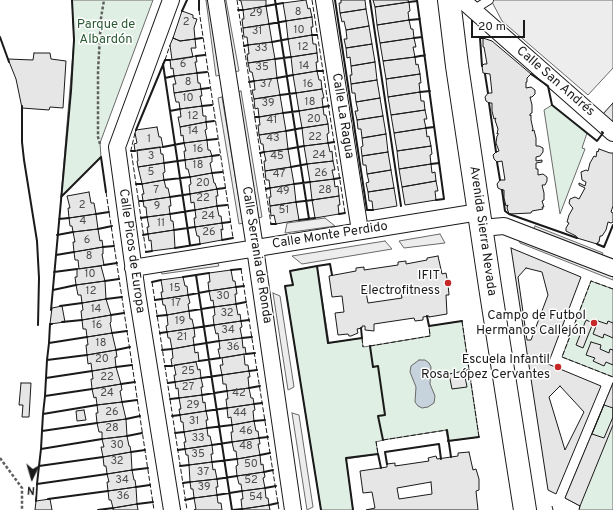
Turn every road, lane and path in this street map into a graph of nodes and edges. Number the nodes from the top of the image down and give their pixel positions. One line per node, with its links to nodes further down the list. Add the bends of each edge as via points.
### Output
1 (104, 0): 9 (path, via 98,50 98,137)
2 (171, 0): 14 (street, Calle Picos de Europa, via 117,147)
3 (216, 0): 12 (street, Calle Serrania de Ronda)
4 (324, 0): 11 (street, Calle La Ragua)
5 (449, 0): 10 (main road, Avenida Sierra Nevada)
6 (489, 0): 7 (lane)
7 (467, 5): 8 (street, Calle San Andrés)
8 (613, 133)
9 (104, 149)
10 (480, 220): 11 (street, Calle Monte Perdido); 13 (street, Calle Monte Perdido, via 504,226); 19 (main road, Avenida Sierra Nevada)
11 (360, 231): 12 (street, Calle Monte Perdido)
12 (255, 248): 14 (street, Calle Monte Perdido); 18 (street, Calle Serrania de Ronda)
13 (612, 265)
14 (133, 268): 17 (street, Calle Picos de Europa)
15 (0, 458): 16 (path, via 22,488)
16 (22, 510)
17 (172, 510)
18 (293, 510)
19 (525, 510)

